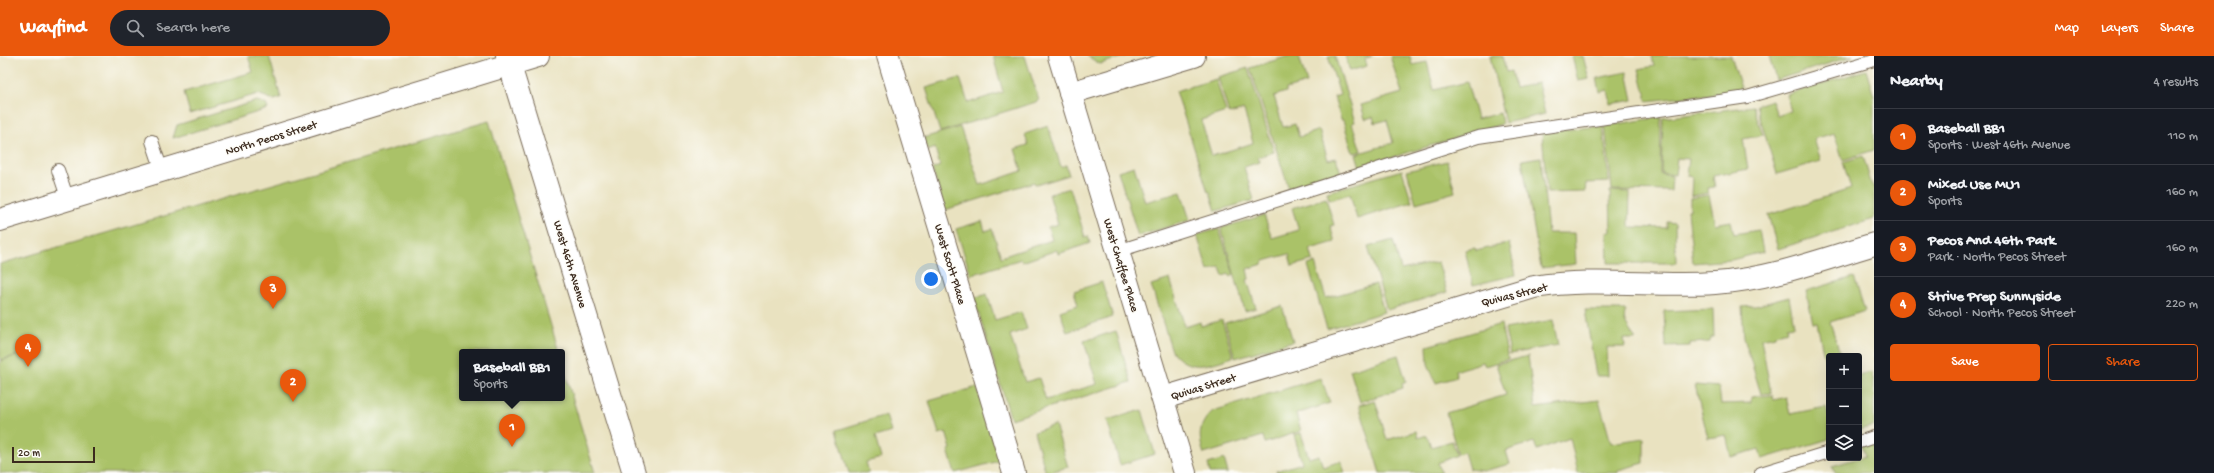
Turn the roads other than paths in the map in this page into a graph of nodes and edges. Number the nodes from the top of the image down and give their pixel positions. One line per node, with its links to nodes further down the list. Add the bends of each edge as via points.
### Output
1 (538, 56): 5 (street, North Pecos Street)
2 (888, 56): 20 (street, West Scott Place)
3 (1059, 56): 7 (street, West Chaffee Place)
4 (1194, 56): 7 (street)
5 (508, 60): 10 (street, North Pecos Street); 19 (street, West 46th Avenue)
6 (1874, 60): 14 (lane, via 1747,97 1478,137)
7 (1070, 93): 14 (street, West Chaffee Place)
8 (152, 141): 10 (lane)
9 (58, 170): 11 (lane)
10 (162, 171): 11 (street, North Pecos Street)
11 (68, 200): 12 (street, North Pecos Street)
12 (1, 221)
13 (1874, 244): 15 (street, Quivas Street, via 1791,269 1736,281 1677,284 1574,282 1534,287)
14 (1118, 251): 15 (street, West Chaffee Place)
15 (1163, 398): 21 (street, West Chaffee Place)
16 (1874, 437): 17 (lane)
17 (1862, 441)
18 (1826, 453): 22 (lane)
19 (634, 473)
20 (1014, 473)
21 (1185, 473)
22 (1761, 473)

